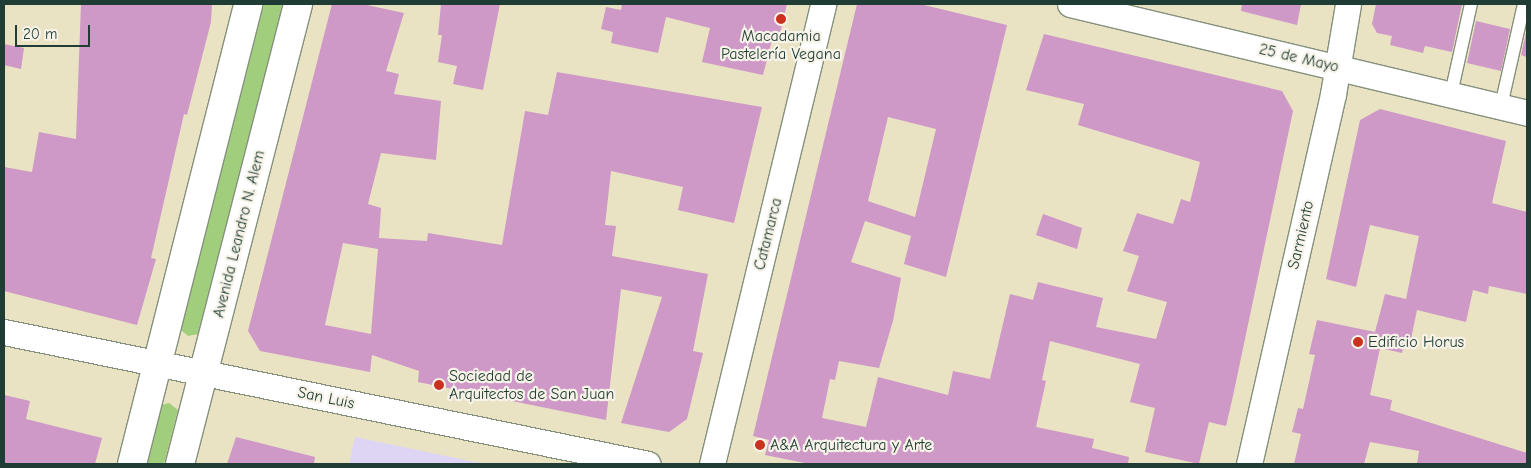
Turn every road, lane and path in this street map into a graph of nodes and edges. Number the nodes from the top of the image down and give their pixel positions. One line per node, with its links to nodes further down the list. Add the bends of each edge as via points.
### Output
1 (248, 4): 13 (street)
2 (298, 4): 14 (street, Avenida Leandro N. Alem)
3 (823, 4): 18 (street, Catamarca)
4 (1070, 4): 8 (street, 25 de Mayo)
5 (1348, 4): 8 (street, Sarmiento)
6 (1471, 4): 9 (lane)
7 (1524, 4): 10 (lane)
8 (1337, 67): 9 (street, 25 de Mayo); 19 (street, Sarmiento)
9 (1451, 94): 10 (street, 25 de Mayo)
10 (1501, 106): 11 (street, 25 de Mayo)
11 (1527, 113)
12 (4, 332): 13 (street, San Luis)
13 (157, 363): 14 (street, San Luis); 15 (street)
14 (204, 373): 16 (street, Avenida Leandro N. Alem); 17 (street, San Luis)
15 (132, 464)
16 (180, 464)
17 (648, 464)
18 (712, 464)
19 (1249, 464)

